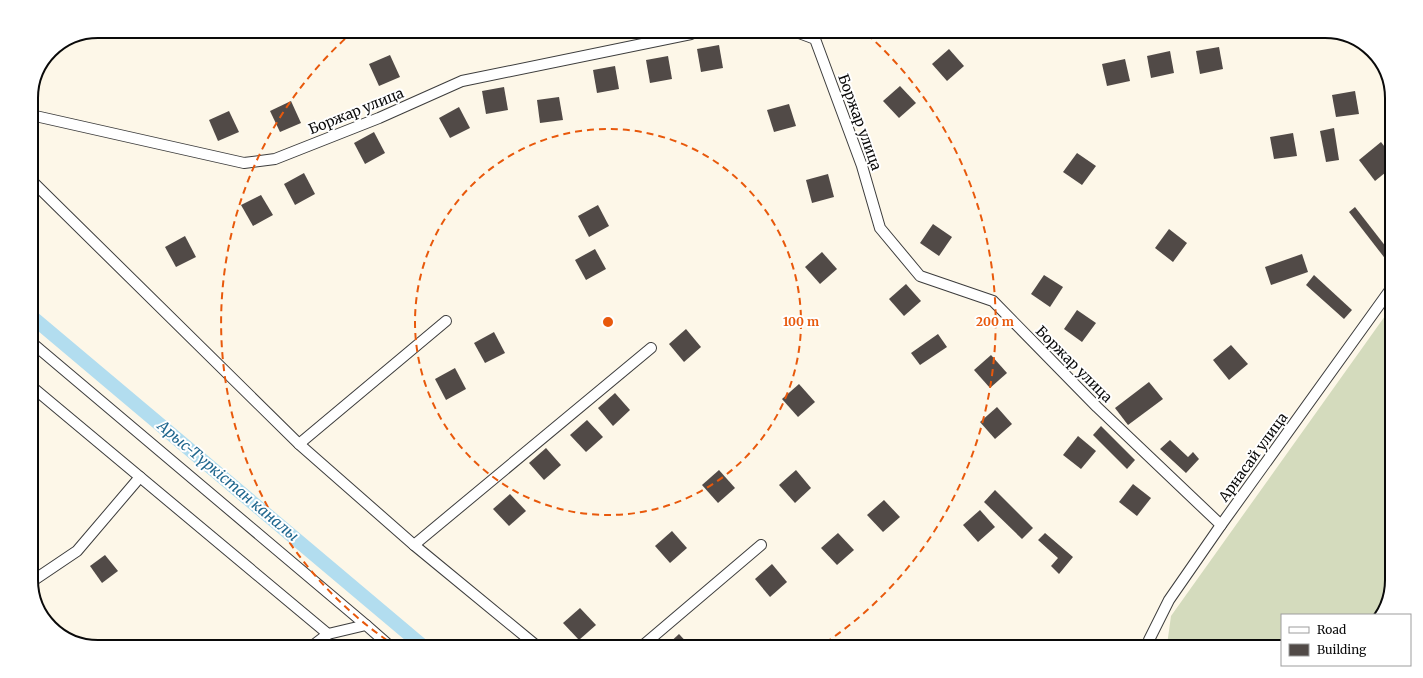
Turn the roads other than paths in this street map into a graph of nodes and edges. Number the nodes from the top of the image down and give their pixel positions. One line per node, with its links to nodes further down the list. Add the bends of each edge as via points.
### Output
1 (671, 38): 3 (street, Боржар улица, via 462,80 379,118 275,159 244,163)
2 (820, 38): 12 (street, Боржар улица, via 880,228 920,276 993,301 1097,407)
3 (38, 117)
4 (38, 187): 10 (street)
5 (1385, 297): 12 (street, Арнасай улица)
6 (446, 321): 10 (street)
7 (38, 348): 16 (street)
8 (650, 348): 13 (street)
9 (38, 392): 11 (street)
10 (299, 444): 13 (street)
11 (140, 477): 15 (street, via 77,551); 17 (street)
12 (1221, 525): 22 (street, Арнасай улица, via 1169,600)
13 (414, 545): 20 (street)
14 (760, 545): 21 (street)
15 (38, 577)
16 (366, 625): 17 (street); 19 (street)
17 (328, 634): 18 (street)
18 (320, 640)
19 (383, 640)
20 (529, 640)
21 (649, 640)
22 (1149, 640)

